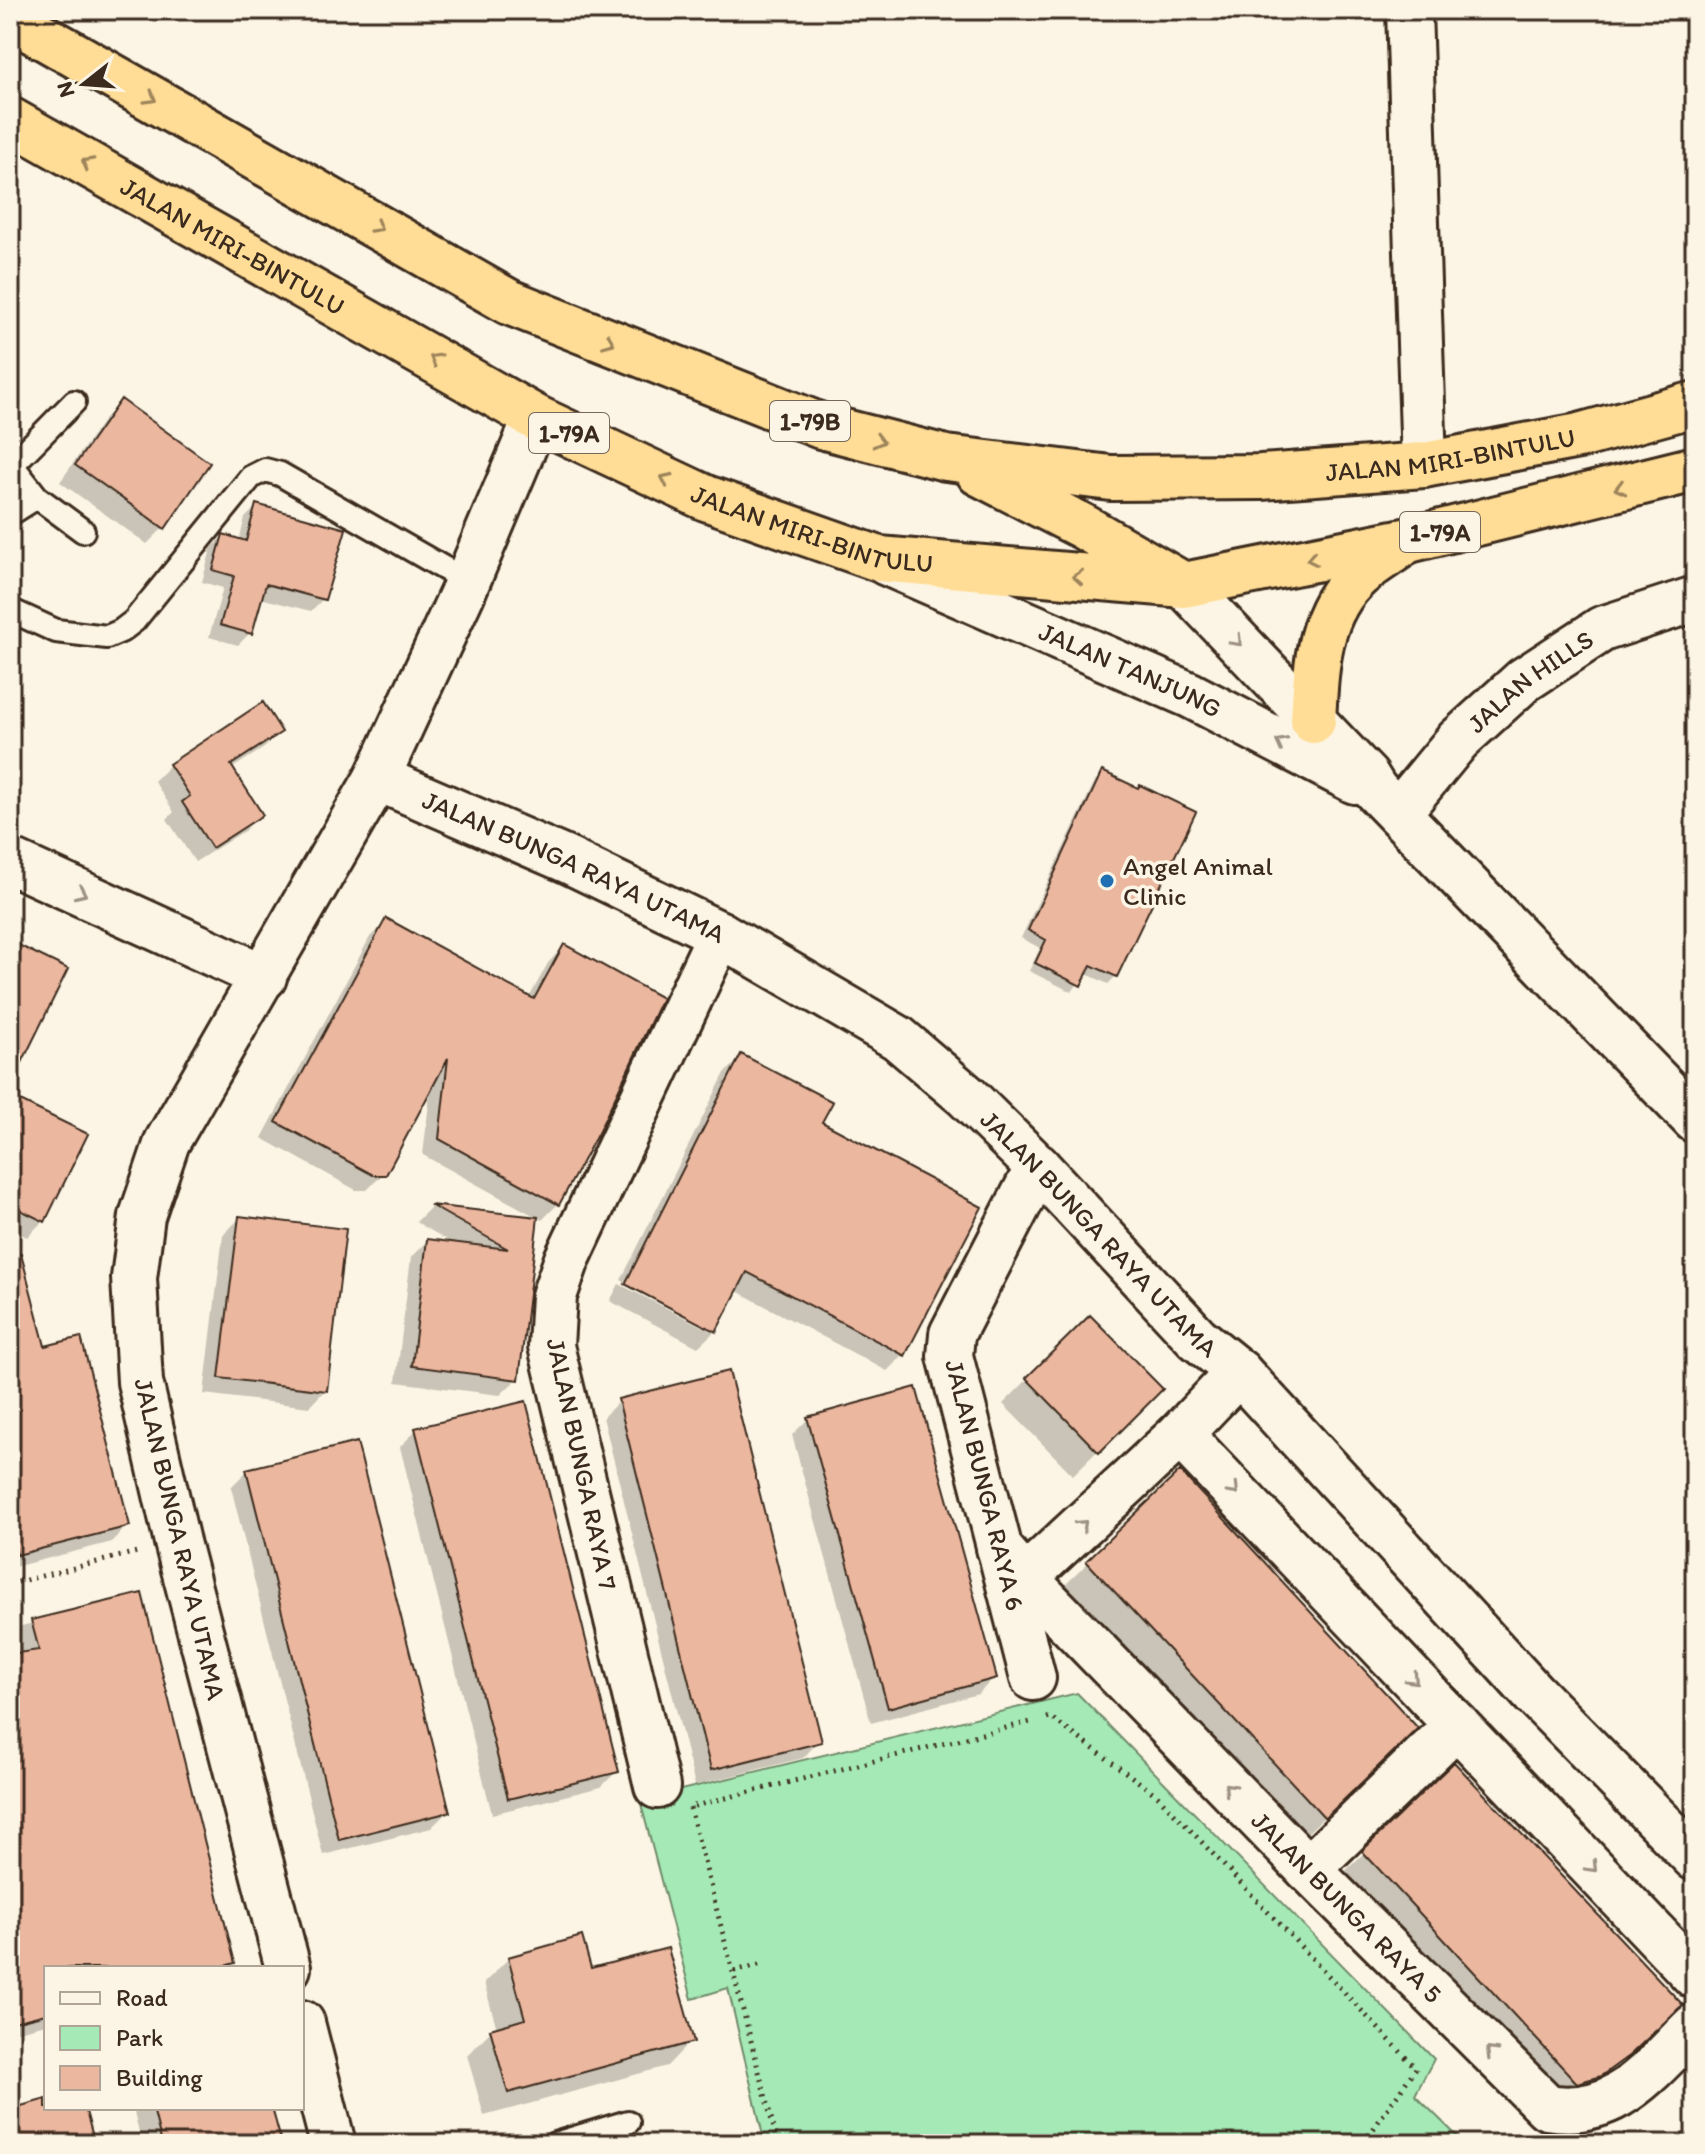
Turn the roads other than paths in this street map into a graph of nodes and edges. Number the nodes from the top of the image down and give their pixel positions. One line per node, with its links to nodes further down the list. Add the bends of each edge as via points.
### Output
1 (1409, 10): 8 (street)
2 (23, 18): 7 (highway, JALAN MIRI-BINTULU / 1-79B, one-way to 7, via 509,302 821,426)
3 (10, 120): 6 (highway, JALAN MIRI-BINTULU / 1-79A, one-way to 3)
4 (74, 402): 10 (lane, via 12,465)
5 (1695, 404): 8 (highway, JALAN MIRI-BINTULU / 1-79B, via 1579,436)
6 (536, 418): 14 (highway, JALAN MIRI-BINTULU / 1-79A, one-way to 6, via 706,498); 15 (street, JALAN BUNGA RAYA UTAMA)
7 (956, 461): 8 (highway, JALAN MIRI-BINTULU / 1-79B, via 1111,478 1261,477); 16 (highway)
8 (1424, 465)
9 (1695, 469): 13 (highway, JALAN MIRI-BINTULU / 1-79A, one-way to 13)
10 (37, 497): 11 (lane); 12 (lane)
11 (10, 514)
12 (83, 531)
13 (1409, 540): 16 (highway, JALAN MIRI-BINTULU / 1-79A, one-way to 16); 19 (highway, via 1357,577 1330,612 1317,659)
14 (879, 559): 16 (highway, JALAN MIRI-BINTULU / 1-79A, one-way to 14); 21 (street, JALAN TANJUNG, one-way to 14, via 1190,695)
15 (468, 582): 18 (lane, via 265,470 251,477 121,631 107,637 56,631); 20 (street, JALAN BUNGA RAYA UTAMA)
16 (1184, 585): 19 (street, JALAN TANJUNG, one-way to 19)
17 (1695, 599): 21 (street, JALAN HILLS, via 1602,629 1524,680)
18 (10, 610)
19 (1313, 721): 21 (street, JALAN TANJUNG)
20 (377, 778): 23 (street, JALAN BUNGA RAYA UTAMA, via 567,860); 24 (street, JALAN BUNGA RAYA UTAMA)
21 (1387, 802): 25 (street, JALAN TANJUNG)
22 (10, 861): 24 (street, one-way to 24)
23 (720, 934): 26 (street, JALAN BUNGA RAYA UTAMA, via 898,1038); 32 (street, JALAN BUNGA RAYA 7, via 554,1296 551,1346)
24 (264, 977): 35 (street, JALAN BUNGA RAYA UTAMA, via 167,1142 142,1216 134,1278 140,1382)
25 (1695, 1120)
26 (1038, 1167): 27 (street, JALAN BUNGA RAYA UTAMA, via 1197,1338); 29 (street, JALAN BUNGA RAYA 6, via 952,1334 950,1356)
27 (1239, 1372): 28 (street, JALAN BUNGA RAYA 6); 33 (street, JALAN BUNGA RAYA UTAMA, via 1534,1694)
28 (1180, 1434): 29 (street, JALAN BUNGA RAYA 6, one-way to 28); 31 (street, one-way to 31)
29 (1012, 1563): 30 (street, JALAN BUNGA RAYA 6); 34 (street, JALAN BUNGA RAYA 5, one-way to 29)
30 (1033, 1678)
31 (1457, 1725): 34 (street); 36 (street, one-way to 36)
32 (657, 1786)
33 (1695, 1858)
34 (1308, 1869): 37 (street, JALAN BUNGA RAYA 5, one-way to 34, via 1630,2089 1595,2107 1547,2107)
35 (287, 1966)
36 (1695, 1976)
37 (1695, 2026)
38 (304, 2031): 40 (street)
39 (628, 2122): 41 (lane)
40 (333, 2144)
41 (555, 2144)

